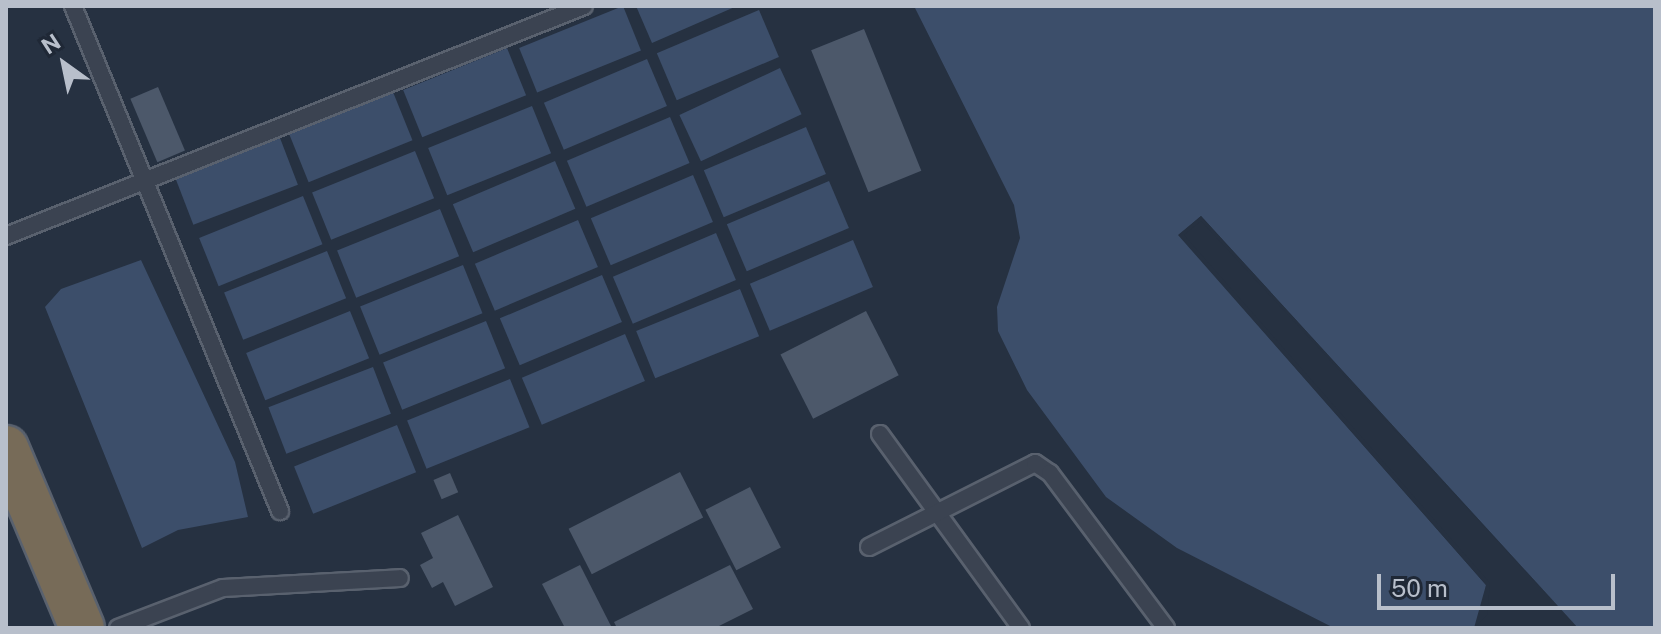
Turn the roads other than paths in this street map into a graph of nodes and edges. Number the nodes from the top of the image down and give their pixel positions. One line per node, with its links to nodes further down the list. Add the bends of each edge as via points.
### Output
1 (73, 6): 3 (lane)
2 (584, 6): 3 (lane)
3 (144, 181): 4 (lane); 7 (lane)
4 (6, 236)
5 (880, 434): 8 (lane)
6 (6, 448): 11 (highway)
7 (280, 511)
8 (931, 514): 9 (lane); 12 (lane); 13 (lane, via 1018,466 1042,466)
9 (869, 547)
10 (400, 578): 11 (lane, via 223,588)
11 (87, 627)
12 (1021, 628)
13 (1166, 628)

